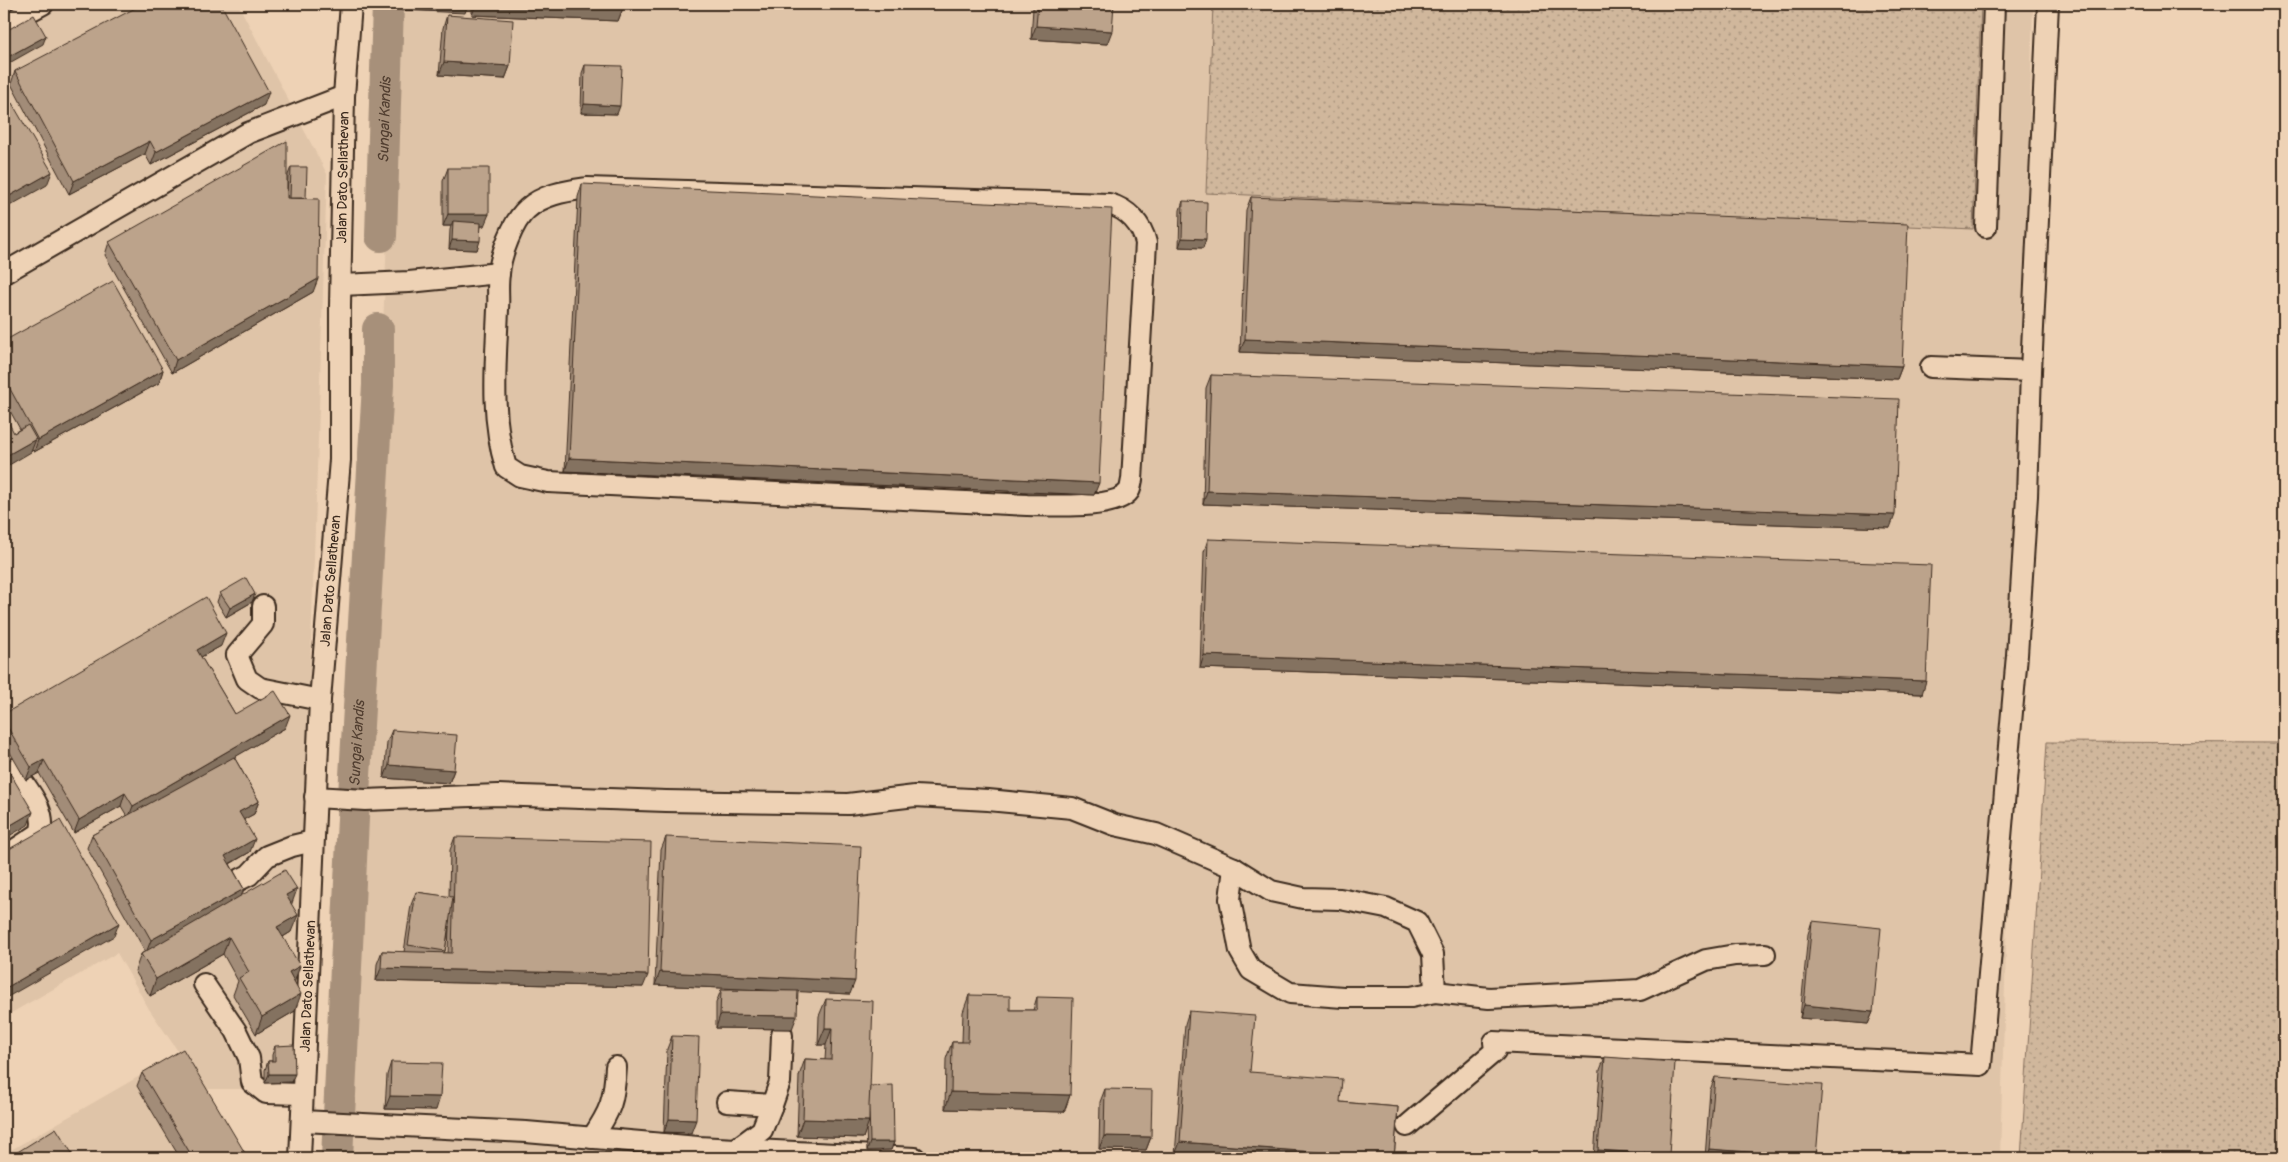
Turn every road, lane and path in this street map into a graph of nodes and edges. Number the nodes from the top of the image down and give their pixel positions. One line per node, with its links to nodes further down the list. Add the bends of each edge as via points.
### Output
1 (43, 4): 5 (street)
2 (351, 4): 6 (street, Jalan Dato Sellathevan)
3 (1994, 4): 7 (street)
4 (2048, 4): 12 (street)
5 (4, 25)
6 (344, 96): 8 (street, via 248,134); 10 (street, Jalan Dato Sellathevan)
7 (1986, 227)
8 (4, 273)
9 (499, 273): 9 (street, via 508,239 527,208 562,192 587,188 1117,206 1143,228 1146,243 1129,491 1102,504 1027,505 548,482 520,476 506,467 496,413); 10 (street)
10 (340, 285): 14 (street, Jalan Dato Sellathevan, via 340,460)
11 (1931, 367): 12 (street)
12 (2031, 371): 30 (street, via 2017,655 1981,1065 1494,1042 1495,1051)
13 (263, 606): 14 (street, via 263,624 237,655 247,679 260,688)
14 (320, 700): 16 (street, Jalan Dato Sellathevan)
15 (14, 769): 18 (street, via 41,812 43,823 40,833)
16 (324, 798): 17 (street, Jalan Dato Sellathevan); 19 (street, via 358,800 498,795 848,804 915,796 988,800 1072,808 1115,825 1156,834)
17 (313, 840): 20 (street, via 267,856 249,875); 26 (street, Jalan Dato Sellathevan)
18 (4, 857)
19 (1234, 868): 23 (street, via 1271,891 1386,908 1417,922 1433,954); 23 (street, via 1230,900 1240,951 1250,970 1290,993 1401,997)
20 (234, 882)
21 (1765, 954): 23 (street, via 1706,960 1640,990 1489,998)
22 (204, 984): 26 (street, via 236,1031 249,1058 252,1082 266,1094)
23 (1436, 992)
24 (782, 1035): 28 (street, via 780,1082)
25 (616, 1066): 31 (street, via 613,1102)
26 (302, 1094): 29 (street, Jalan Dato Sellathevan)
27 (727, 1102): 28 (street)
28 (772, 1105): 32 (street, via 762,1130)
29 (311, 1122): 31 (street); 33 (street, Jalan Dato Sellathevan)
30 (1408, 1126)
31 (592, 1138): 32 (street)
32 (736, 1149): 34 (street)
33 (300, 1158)
34 (915, 1158)

